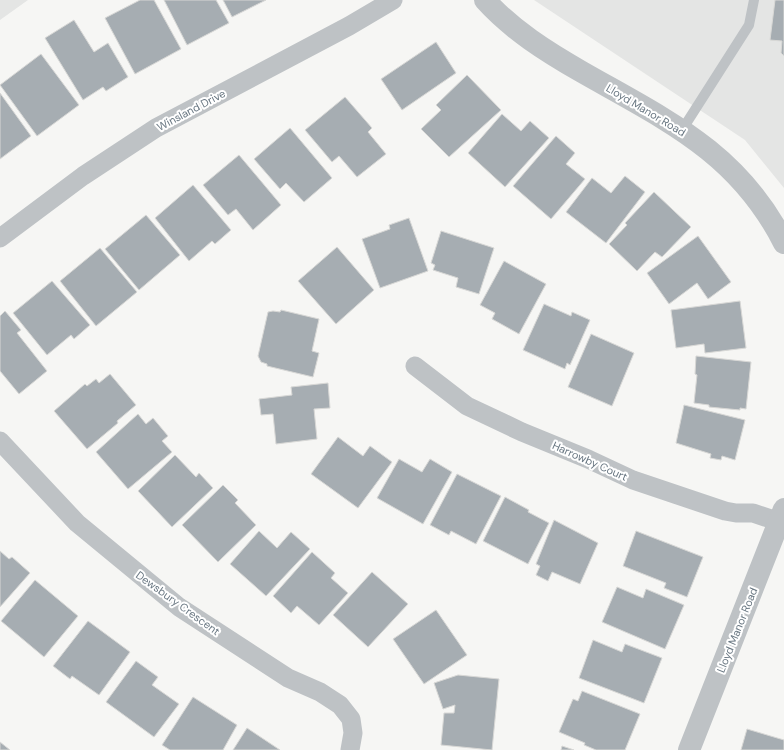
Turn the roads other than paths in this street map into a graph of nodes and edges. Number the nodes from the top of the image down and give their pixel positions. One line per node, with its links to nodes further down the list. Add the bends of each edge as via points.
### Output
1 (393, 0): 5 (street, Winsland Drive, via 156,128 83,176)
2 (485, 0): 4 (street, Lloyd Manor Road, via 507,22 537,44)
3 (754, 0): 4 (lane, via 749,25)
4 (682, 130): 6 (street, Lloyd Manor Road, via 712,152 740,178 761,203)
5 (0, 238)
6 (784, 243)
7 (415, 366): 9 (street, Harrowby Court, via 467,406 633,480 725,511)
8 (0, 441): 10 (street, Dewsbury Crescent, via 77,523 179,607 288,678 320,692 340,705 351,719 353,733)
9 (782, 516): 11 (street, Lloyd Manor Road)
10 (350, 750)
11 (689, 750)

